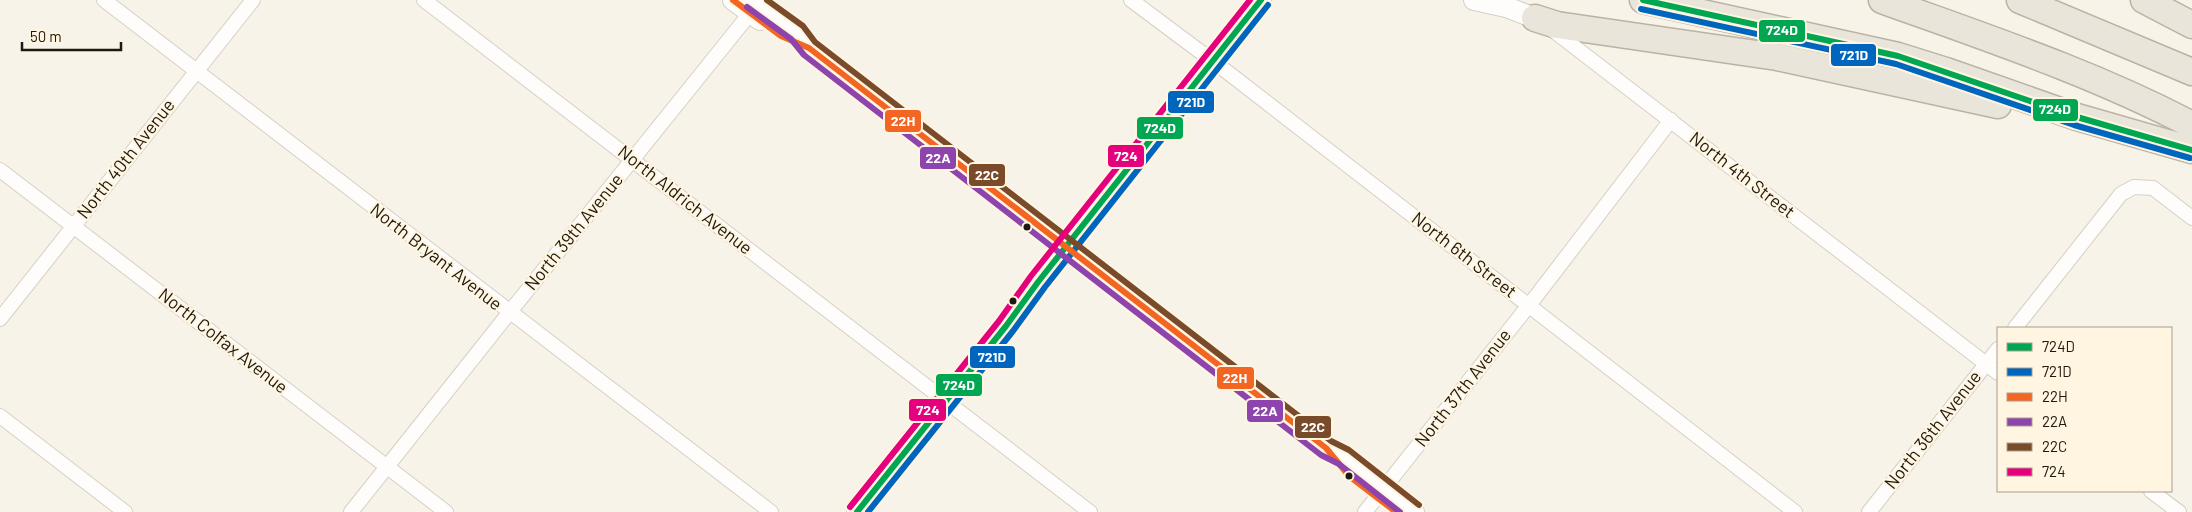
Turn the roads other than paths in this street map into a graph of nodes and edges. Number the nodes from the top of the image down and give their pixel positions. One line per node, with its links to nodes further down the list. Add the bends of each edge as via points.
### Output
1 (104, 0): 16 (street, North Bryant Avenue)
2 (253, 0): 16 (street, North 40th Avenue)
3 (424, 0): 22 (street, North Aldrich Avenue)
4 (733, 0): 12 (street)
5 (1131, 0): 15 (street, North 6th Street)
6 (1261, 0): 15 (street)
7 (1474, 0): 13 (street, North 4th Street)
8 (1643, 0): 18 (highway, via 1906,59)
9 (1882, 0): 20 (highway, via 2072,69)
10 (2020, 0): 17 (highway)
11 (2144, 0): 14 (highway)
12 (756, 4): 22 (street, North 39th Avenue); 26 (street, via 781,36 809,48)
13 (1535, 18): 18 (highway, via 1571,27 1777,57 2050,118); 19 (street, North 4th Street)
14 (2192, 25)
15 (1212, 62): 26 (street); 27 (street, North 6th Street)
16 (196, 72): 25 (street, North 40th Avenue); 28 (street, North Bryant Avenue)
17 (2192, 72)
18 (2077, 117): 21 (highway)
19 (1671, 120): 27 (street, North 37th Avenue); 32 (street, North 4th Street)
20 (2192, 125)
21 (2192, 150)
22 (633, 159): 28 (street, North 39th Avenue); 34 (street, North Aldrich Avenue)
23 (0, 170): 25 (street, North Colfax Avenue)
24 (2192, 218): 30 (street, via 2153,188 2134,187 2121,194)
25 (73, 226): 29 (street, North 40th Avenue); 36 (street, North Colfax Avenue)
26 (1067, 248): 34 (street); 38 (street, via 1326,448)
27 (1529, 305): 38 (street, North 37th Avenue); 47 (street, North 6th Street)
28 (509, 312): 36 (street, North 39th Avenue); 42 (street, North Bryant Avenue)
29 (0, 319)
30 (2016, 327)
31 (1997, 350): 32 (street, North 36th Avenue)
32 (1986, 364): 33 (street, North 4th Street); 48 (street, North 36th Avenue)
33 (1997, 372)
34 (946, 401): 43 (street); 44 (street, North Aldrich Avenue)
35 (0, 416): 39 (street)
36 (387, 467): 40 (street, North 39th Avenue); 41 (street, North Colfax Avenue)
37 (2152, 492): 49 (street)
38 (1375, 500): 45 (street); 46 (street)
39 (125, 512)
40 (351, 512)
41 (446, 512)
42 (771, 512)
43 (857, 512)
44 (1090, 512)
45 (1396, 512)
46 (1414, 512)
47 (1795, 512)
48 (1869, 512)
49 (2179, 512)

